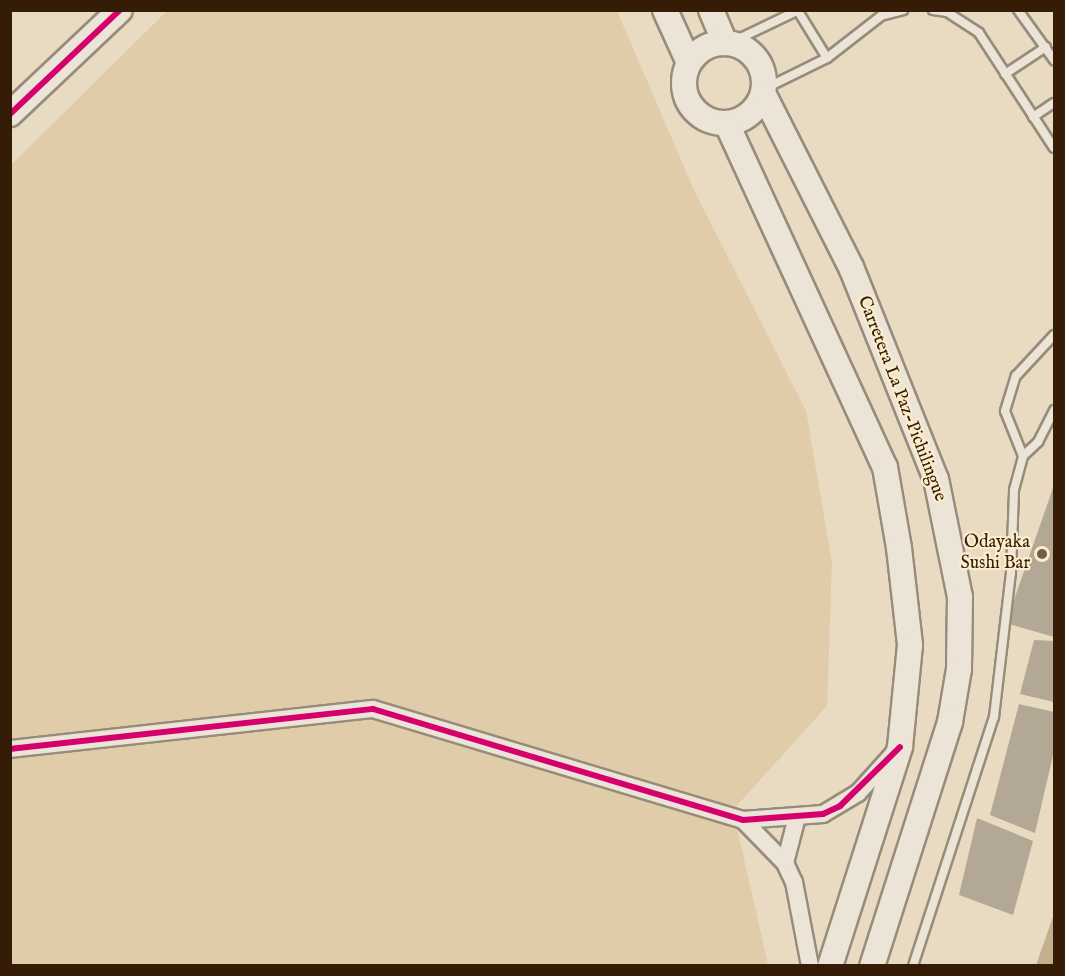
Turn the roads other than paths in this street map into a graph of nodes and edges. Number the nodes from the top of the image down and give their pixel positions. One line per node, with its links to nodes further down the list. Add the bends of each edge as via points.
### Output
1 (120, 10): 16 (main road)
2 (665, 10): 12 (main road)
3 (711, 10): 8 (main road)
4 (903, 10): 10 (lane, via 881,16)
5 (933, 10): 13 (lane, via 947,12 979,33)
6 (1018, 10): 9 (lane)
7 (799, 11): 8 (lane); 10 (lane)
8 (728, 43): 12 (main road, via 704,48); 14 (main road, Carretera La Paz-Pichilingue, via 753,55 763,73)
9 (1046, 47): 11 (lane); 13 (lane)
10 (827, 58): 14 (lane)
11 (1054, 60)
12 (689, 63): 18 (main road, via 683,84 690,105 706,120)
13 (1005, 74): 17 (lane)
14 (763, 91): 18 (main road, via 754,111); 30 (main road, Carretera La Paz-Pichilingue, via 850,267 936,479 960,597 959,669 950,722)
15 (1054, 103): 17 (lane)
16 (10, 114)
17 (1033, 117): 19 (lane)
18 (727, 124): 23 (main road, via 885,467 910,645)
19 (1054, 148)
20 (1054, 335): 22 (lane, via 1016,376 1005,411)
21 (1054, 410): 22 (lane, via 1038,442)
22 (1023, 456): 31 (lane, via 1014,490 1011,573 994,717)
23 (900, 747): 25 (street, via 840,806); 29 (main road)
24 (10, 749): 26 (street, via 373,709)
25 (797, 817): 26 (street); 27 (street)
26 (743, 820): 27 (street)
27 (785, 863): 28 (street, via 800,900)
28 (810, 966)
29 (830, 966)
30 (872, 966)
31 (913, 966)

